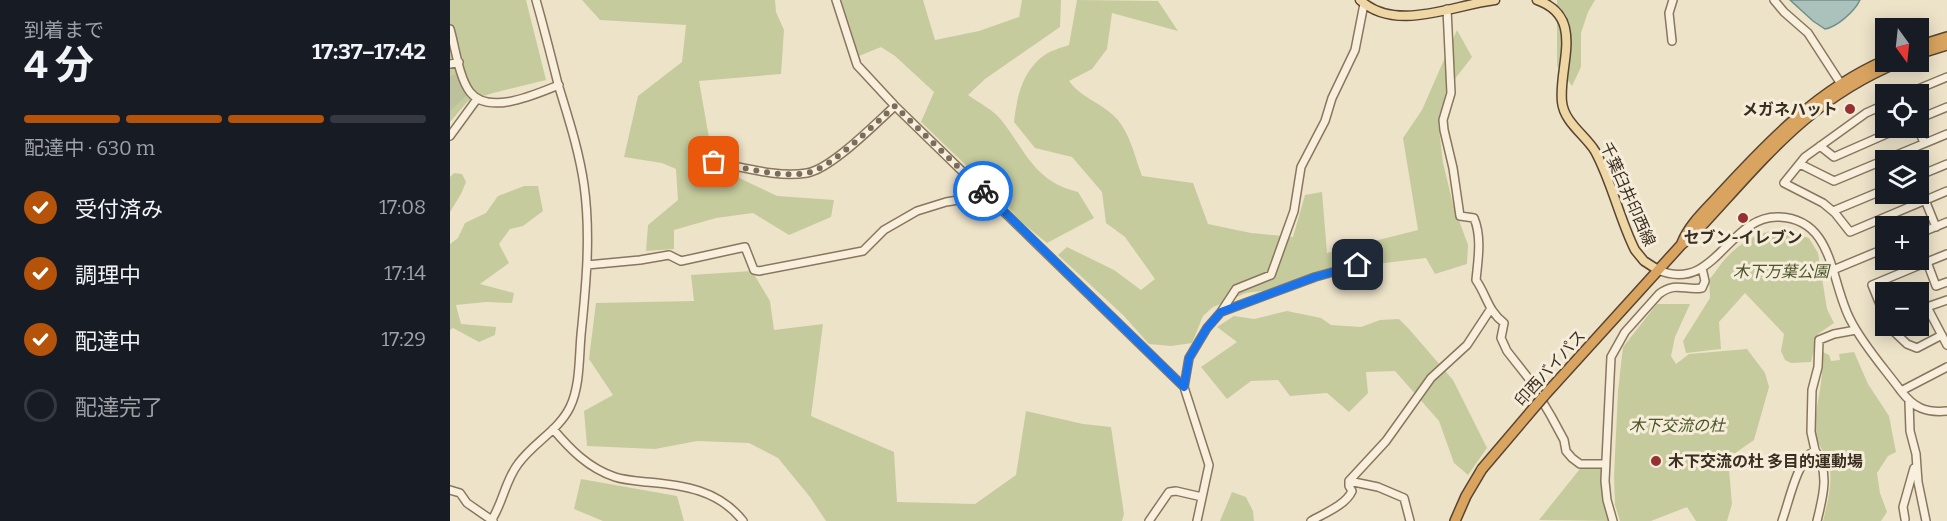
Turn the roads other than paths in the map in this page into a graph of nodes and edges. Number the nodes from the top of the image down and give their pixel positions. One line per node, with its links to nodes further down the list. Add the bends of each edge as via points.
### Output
1 (537, 0): 22 (street)
2 (836, 0): 25 (street, via 857,65)
3 (1495, 0): 8 (main road)
4 (1537, 0): 57 (main road, 千葉臼井印西線, via 1556,11 1564,26 1564,109 1596,154 1635,250)
5 (1673, 0): 12 (street, via 1669,13)
6 (1774, 0): 21 (street, via 1808,33)
7 (1362, 2): 9 (main road, via 1375,11 1395,14 1423,15); 64 (street, via 1355,50 1301,167 1294,211 1271,275 1236,289)
8 (1466, 2): 9 (main road)
9 (1447, 9): 63 (street, via 1451,93 1444,130 1460,216 1474,218 1478,227 1476,280 1486,294)
10 (450, 29): 16 (street)
11 (1947, 37): 13 (highway)
12 (1672, 41)
13 (1929, 43)
14 (1947, 45): 15 (highway)
15 (1929, 51)
16 (459, 62): 17 (street); 24 (street, via 469,91)
17 (450, 64)
18 (1875, 66): 21 (highway, 印西バイパス)
19 (1878, 72): 49 (highway, 印西バイパス, via 1811,113 1777,143)
20 (1947, 78): 23 (street)
21 (1841, 84): 49 (highway, 印西バイパス, via 1768,142 1686,232)
22 (559, 85): 24 (street, via 507,102); 53 (street, via 584,185)
23 (1929, 85)
24 (477, 99): 30 (street)
25 (895, 106): 35 (street, via 833,160 809,173 784,174); 39 (street)
26 (1947, 107): 28 (street)
27 (1875, 109): 34 (street)
28 (1929, 114)
29 (1947, 134): 33 (street)
30 (450, 136)
31 (1877, 138): 34 (street, via 1834,157)
32 (1922, 138): 33 (street)
33 (1924, 143): 36 (street, via 1834,181)
34 (1820, 146): 36 (street)
35 (714, 162)
36 (1800, 164): 45 (street, via 1784,183)
37 (1947, 164): 38 (street)
38 (1929, 171)
39 (983, 191): 53 (street, via 976,197 917,211 884,230 863,251 759,271 752,267 745,247 681,261 669,255); 70 (street)
40 (1947, 191): 42 (street)
41 (1875, 194): 45 (street)
42 (1929, 198)
43 (1916, 204): 45 (street, via 1850,232)
44 (1927, 204): 47 (street)
45 (1833, 212)
46 (1947, 222): 47 (street)
47 (1936, 227): 48 (street)
48 (1929, 230)
49 (1681, 245): 57 (highway, 印西バイパス)
50 (1875, 253): 58 (street)
51 (1947, 254): 52 (street)
52 (1929, 261)
53 (587, 265): 74 (street, via 577,381 570,407)
54 (1358, 265): 64 (street)
55 (1929, 267): 61 (street, via 1936,286)
56 (1702, 268): 57 (street, via 1678,276); 58 (street, via 1746,228 1777,217 1797,220 1815,232 1826,247); 77 (street, via 1702,288 1677,286 1665,290 1616,345 1611,357)
57 (1658, 270): 88 (highway, 印西バイパス, bridge, via 1482,469)
58 (1833, 270): 65 (street, via 1842,302)
59 (1908, 270): 60 (street)
60 (1879, 282)
61 (1947, 282)
62 (1947, 300): 66 (street, via 1927,307)
63 (1490, 310): 77 (street, via 1504,323 1501,338 1507,351 1551,416 1566,451 1580,464); 78 (street, via 1467,345 1431,378 1386,441)
64 (1221, 312): 70 (street, via 1189,358)
65 (1856, 330): 71 (street); 75 (street, via 1819,340 1812,390 1811,432)
66 (1942, 335): 67 (street, via 1917,348); 68 (street)
67 (1898, 336)
68 (1947, 345)
69 (1947, 367): 71 (street)
70 (1184, 387): 80 (street, via 1209,465)
71 (1901, 391): 72 (street)
72 (1909, 402): 73 (street, via 1927,411); 76 (street)
73 (1947, 411)
74 (553, 429): 82 (street, via 516,466); 83 (street, via 573,452 595,468 616,478 702,490 721,500)
75 (1815, 450): 90 (street, via 1802,463); 91 (street, via 1825,481)
76 (1916, 460): 81 (street, via 1903,507); 92 (street)
77 (1606, 464): 89 (street, via 1605,491)
78 (1349, 481): 86 (street, via 1350,496); 87 (street, via 1404,498)
79 (450, 490): 82 (street, via 460,493 467,503)
80 (1202, 497): 84 (street, via 1169,492); 85 (street)
81 (1905, 519)
82 (492, 520)
83 (743, 521)
84 (1149, 521)
85 (1197, 521)
86 (1311, 521)
87 (1410, 521)
88 (1455, 521)
89 (1613, 521)
90 (1782, 521)
91 (1817, 521)
92 (1926, 521)

